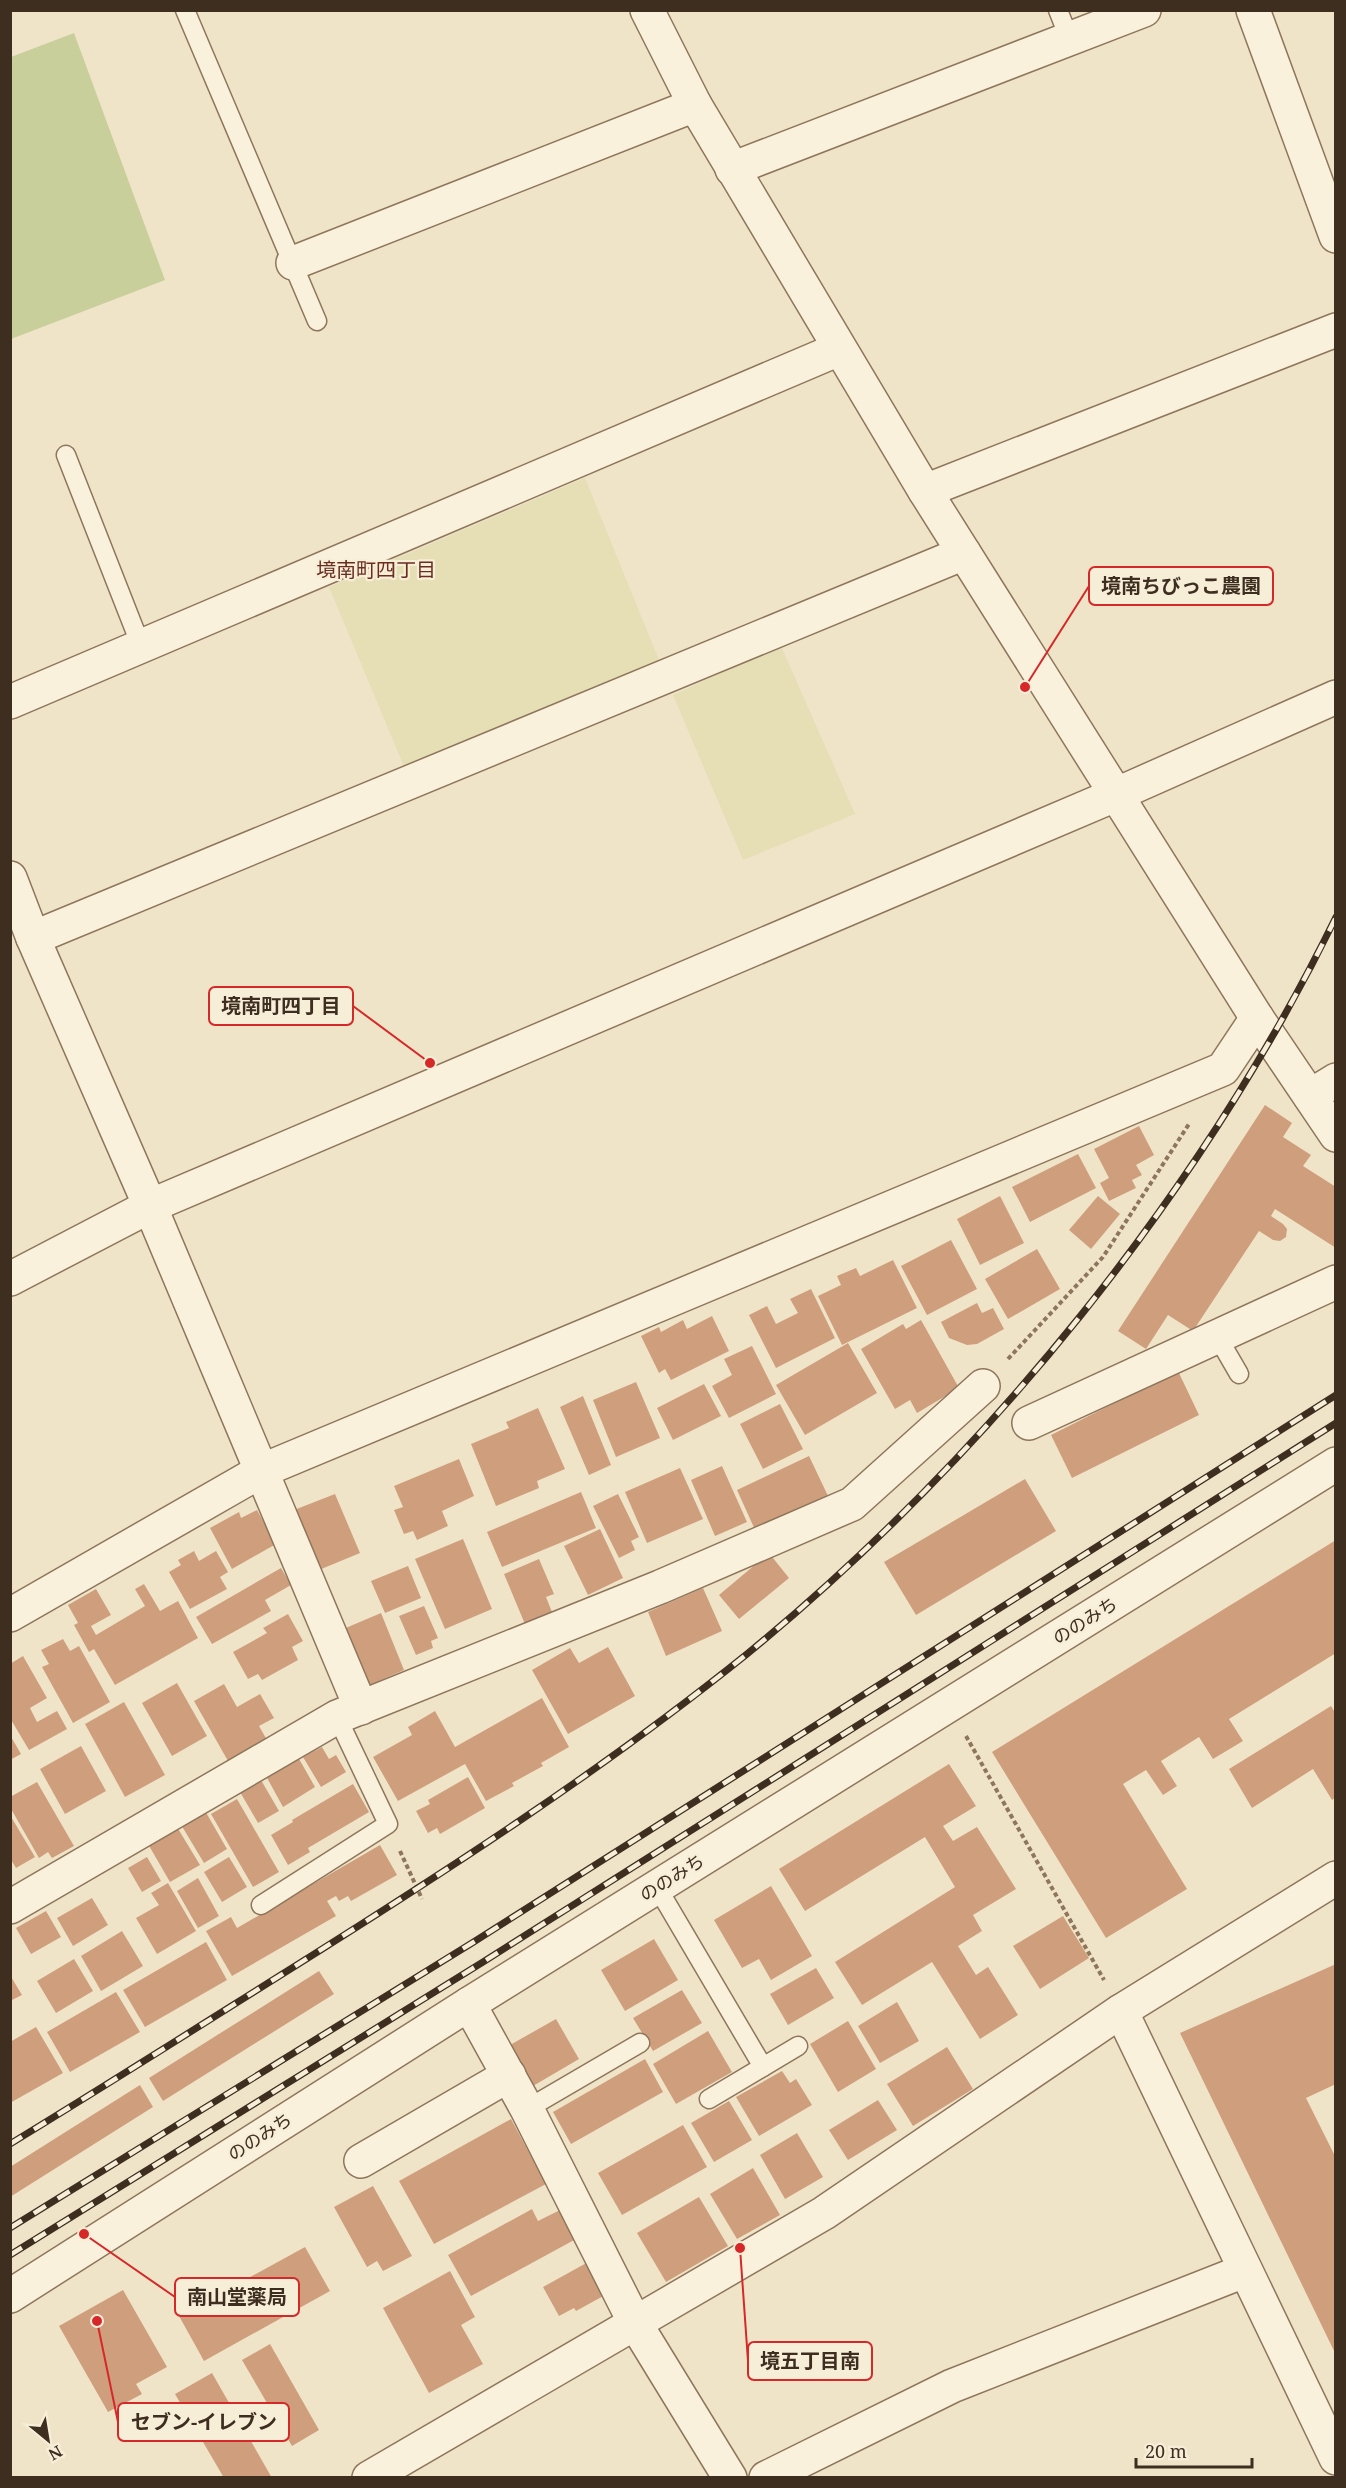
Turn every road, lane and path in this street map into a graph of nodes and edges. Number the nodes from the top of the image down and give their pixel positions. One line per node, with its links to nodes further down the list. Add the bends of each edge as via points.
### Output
1 (185, 10): 9 (lane)
2 (647, 10): 6 (street)
3 (1144, 10): 5 (street)
4 (1253, 10): 8 (street)
5 (1064, 24): 7 (street)
6 (695, 105): 7 (street); 9 (street)
7 (732, 169): 12 (street)
8 (1335, 236)
9 (292, 263): 10 (lane)
10 (317, 321)
11 (1335, 330): 14 (street)
12 (838, 349): 14 (street); 16 (street)
13 (66, 455): 16 (lane)
14 (925, 491): 15 (street)
15 (964, 553): 19 (street); 21 (street)
16 (141, 646): 18 (street)
17 (1335, 697): 19 (street)
18 (10, 702)
19 (1115, 795): 22 (street); 26 (street)
20 (10, 878): 21 (street)
21 (33, 938): 26 (street)
22 (1257, 1018): 23 (street); 24 (street)
23 (1223, 1069): 31 (path, via 1103,1257); 34 (street)
24 (1323, 1088): 25 (street)
25 (1335, 1135)
26 (150, 1206): 27 (street); 34 (street)
27 (10, 1279)
28 (1335, 1282): 29 (street)
29 (1217, 1336): 30 (lane); 32 (street)
30 (1239, 1374)
31 (982, 1386): 37 (street, via 852,1504)
32 (1029, 1423)
33 (1335, 1464): 36 (street, ののみち)
34 (261, 1471): 35 (street); 37 (street)
35 (10, 1614)
36 (949, 1706): 40 (street, ののみち); 45 (path)
37 (349, 1713): 38 (lane); 43 (street)
38 (388, 1824): 41 (path); 42 (lane)
39 (1335, 1878): 45 (street)
40 (657, 1887): 44 (street, ののみち); 48 (lane)
41 (422, 1899)
42 (261, 1905)
43 (10, 1907)
44 (468, 2004): 49 (street); 54 (street, ののみち)
45 (1121, 2011): 53 (street); 55 (street, via 824,2213)
46 (640, 2043): 51 (lane)
47 (798, 2046): 48 (lane)
48 (763, 2067): 50 (lane)
49 (509, 2075): 51 (street); 52 (street)
50 (709, 2099)
51 (527, 2109): 55 (street)
52 (361, 2161)
53 (1244, 2271): 56 (street); 59 (street, via 952,2386)
54 (10, 2296)
55 (635, 2323): 57 (street); 58 (street)
56 (1335, 2458)
57 (369, 2478)
58 (730, 2478)
59 (766, 2478)

